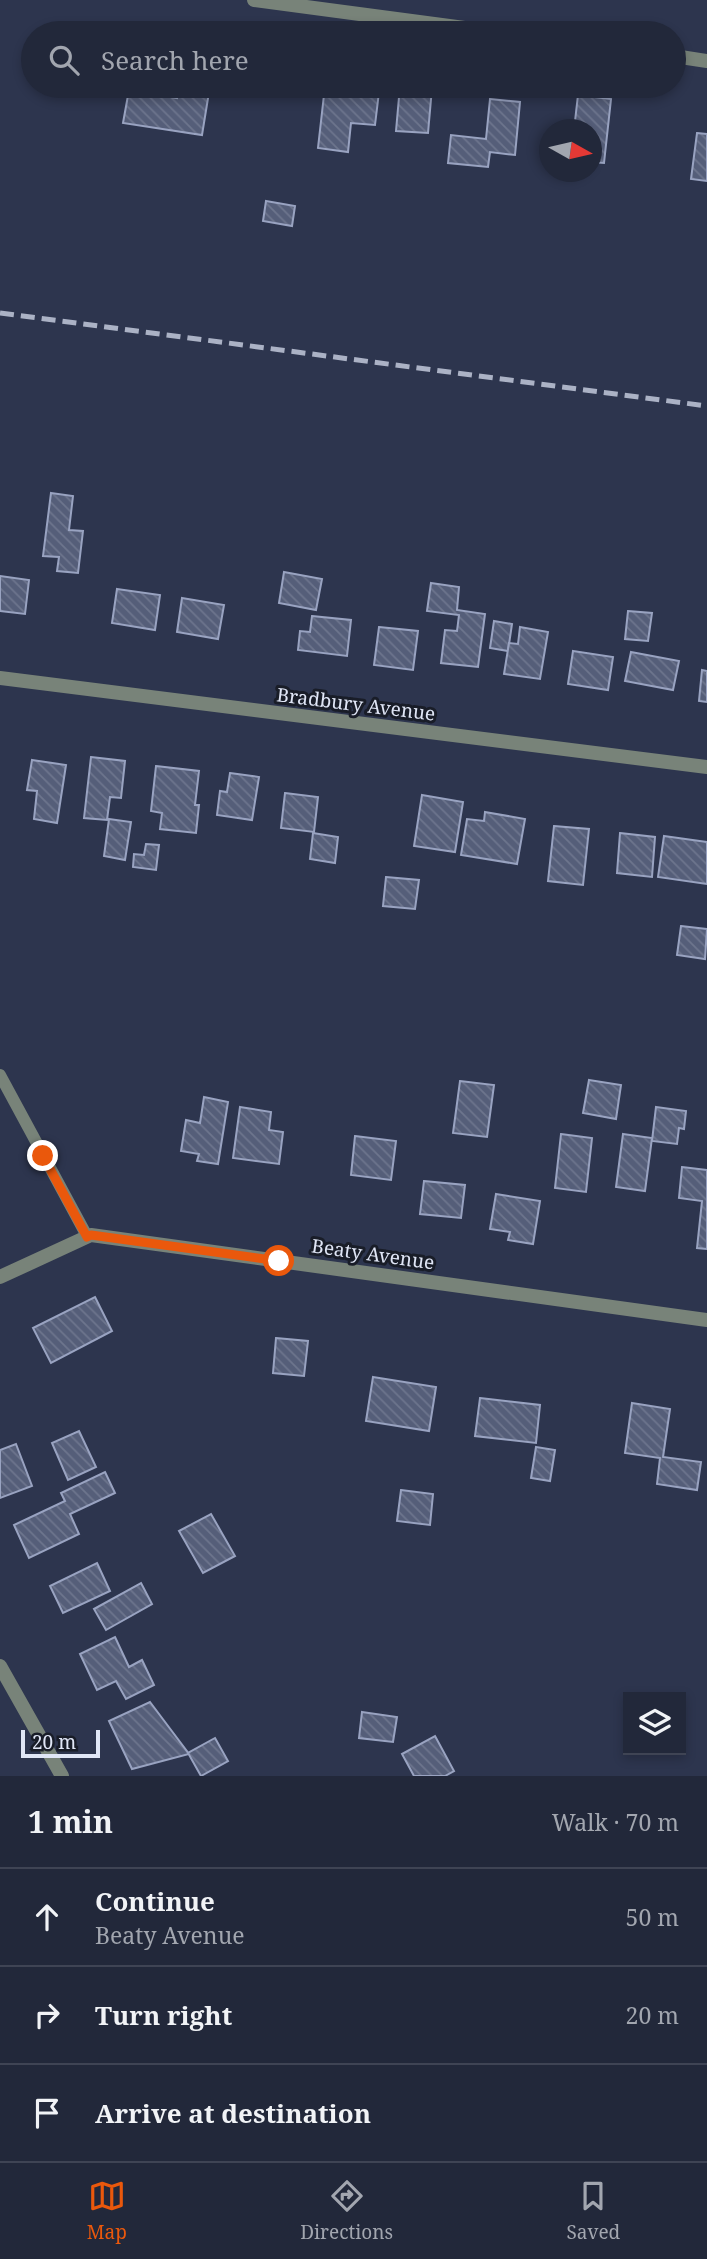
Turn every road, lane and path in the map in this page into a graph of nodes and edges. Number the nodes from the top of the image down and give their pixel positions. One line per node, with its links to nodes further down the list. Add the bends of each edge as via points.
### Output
1 (254, 0): 2 (street)
2 (412, 21)
3 (686, 58): 4 (street)
4 (707, 61)
5 (0, 678): 6 (street, Bradbury Avenue)
6 (707, 767)
7 (0, 1075): 8 (lane)
8 (87, 1237): 9 (street, Beaty Avenue); 10 (street, Beaty Avenue)
9 (0, 1278)
10 (707, 1320)
11 (0, 1667): 12 (street)
12 (62, 1776)

